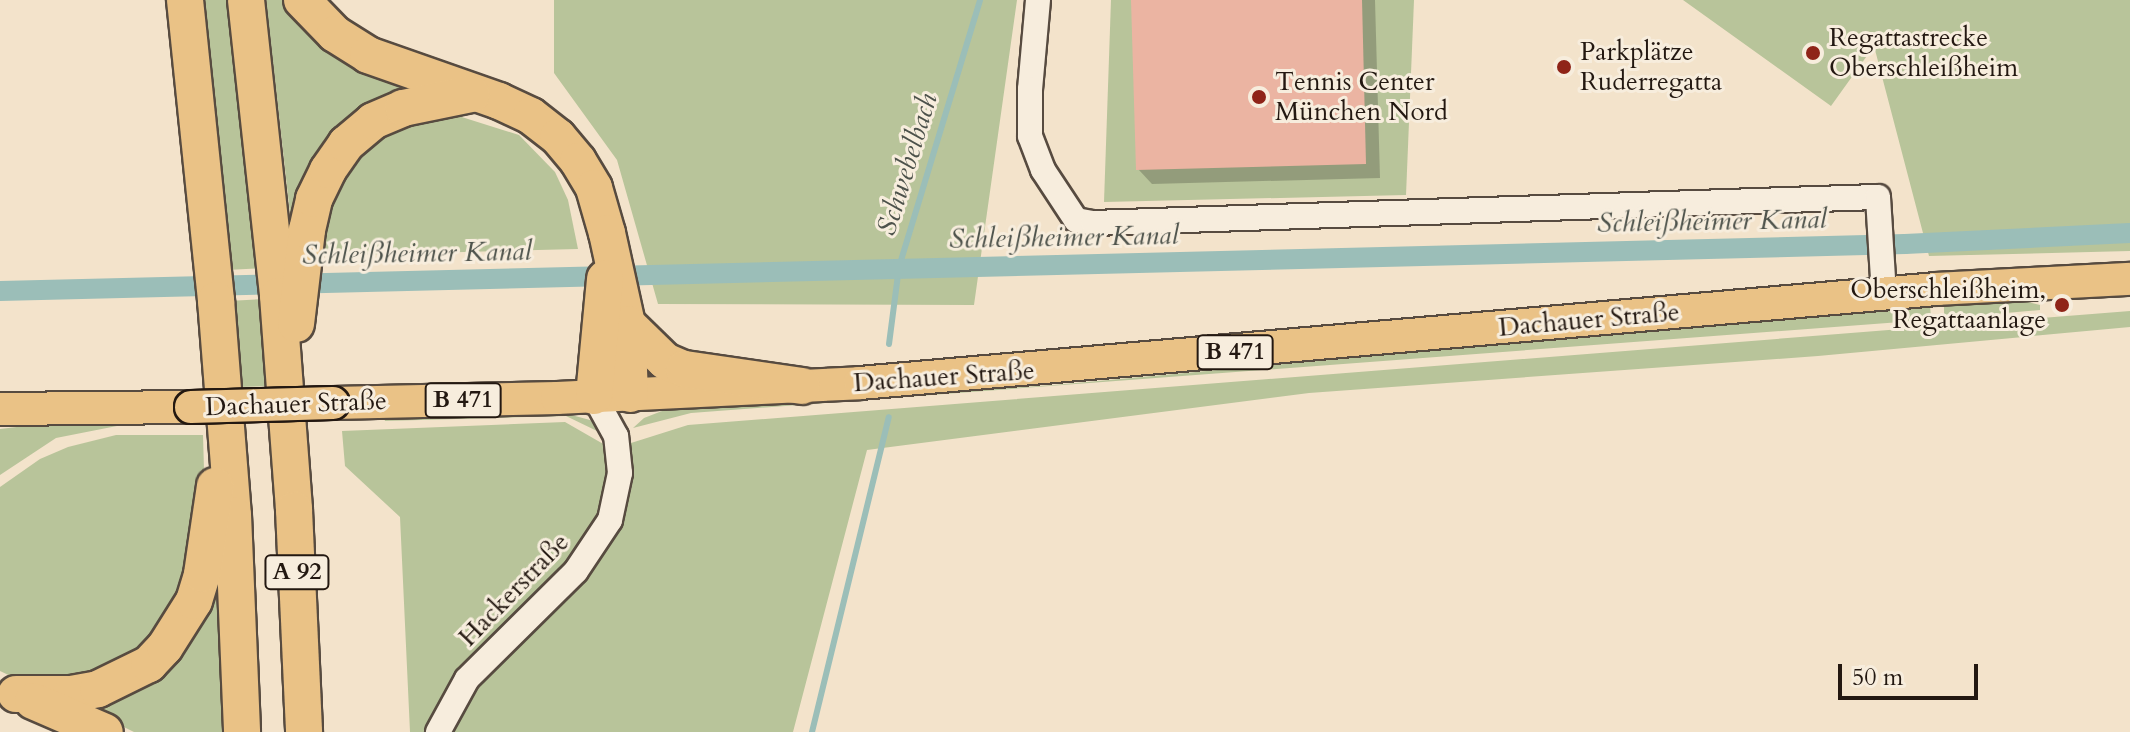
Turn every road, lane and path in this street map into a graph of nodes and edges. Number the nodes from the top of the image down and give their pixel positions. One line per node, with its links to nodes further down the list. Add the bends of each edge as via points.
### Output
1 (185, 0): 14 (highway, A 92)
2 (246, 0): 7 (highway)
3 (302, 0): 5 (highway, via 335,34 368,55)
4 (1038, 0): 8 (street, via 1030,136 1043,170 1076,220 1878,197)
5 (473, 94): 7 (highway, via 403,108 373,121 346,144 314,199); 9 (highway, via 531,116 558,137 594,188 607,233)
6 (2130, 279): 8 (main road, Dachauer Straße / B 471)
7 (289, 280): 19 (highway, A 92, via 287,413)
8 (1884, 294): 10 (main road, Dachauer Straße / B 471, via 979,375)
9 (617, 310): 10 (highway, via 665,361 684,369); 11 (highway); 12 (highway)
10 (802, 386): 11 (main road, Dachauer Straße / B 471)
11 (630, 394): 12 (main road, Dachauer Straße / B 471); 15 (street, Hackerstraße)
12 (594, 396): 13 (main road, Dachauer Straße / B 471, bridge); 15 (street, Hackerstraße)
13 (0, 409)
14 (225, 417): 16 (highway, via 202,574 194,601 165,647 149,664 98,689 71,694); 18 (highway, A 92)
15 (616, 436): 20 (street, Hackerstraße, via 617,497 596,545 467,679)
16 (8, 691): 17 (highway)
17 (105, 732)
18 (242, 732)
19 (304, 732)
20 (438, 732)

